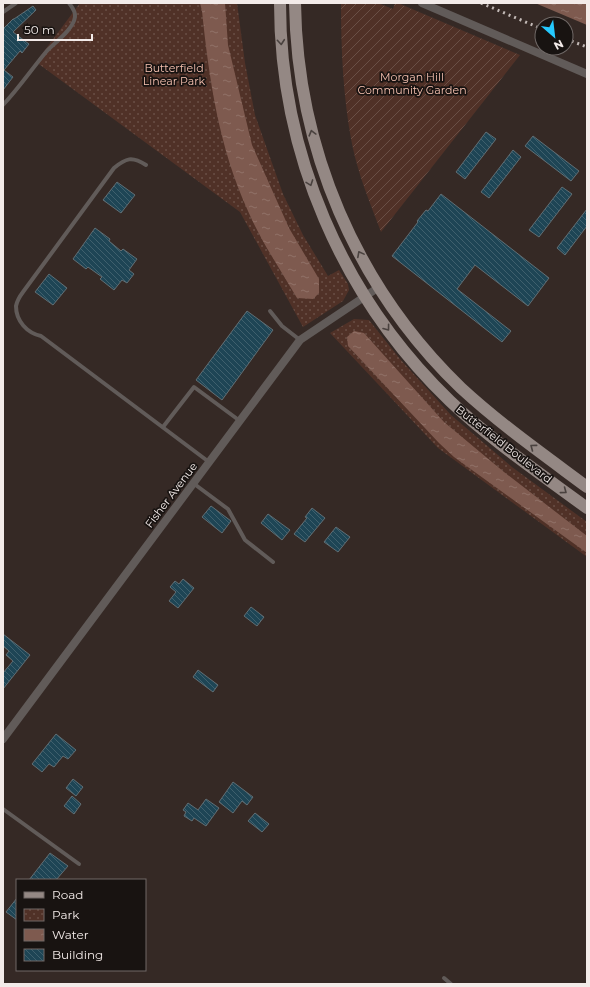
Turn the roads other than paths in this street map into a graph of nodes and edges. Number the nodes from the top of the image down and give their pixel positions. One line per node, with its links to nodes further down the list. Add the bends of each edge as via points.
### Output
1 (16, 3): 6 (lane)
2 (69, 3): 8 (lane, via 74,8 75,17 69,30)
3 (280, 3): 11 (main road, Butterfield Boulevard, one-way to 11, via 283,62 296,136 308,177 332,238)
4 (295, 3): 10 (main road, Butterfield Boulevard, one-way to 4, via 342,218 323,171 312,134 298,62)
5 (422, 3): 7 (street)
6 (3, 12)
7 (587, 74)
8 (3, 105)
9 (146, 165): 15 (lane, via 130,158 114,168 18,299 16,307 26,330 41,336)
10 (379, 287): 11 (street, Fisher Avenue); 18 (main road, Butterfield Boulevard, one-way to 10, via 488,412 460,387 416,338)
11 (365, 297): 13 (street, Fisher Avenue); 19 (main road, Butterfield Boulevard, one-way to 19, via 403,349 450,401 477,425)
12 (270, 311): 13 (lane, via 282,326)
13 (300, 340): 14 (street, Fisher Avenue)
14 (240, 421): 15 (lane, via 194,388); 16 (street, Fisher Avenue)
15 (163, 427): 16 (lane)
16 (209, 462): 17 (street, Fisher Avenue)
17 (193, 483): 20 (lane, via 228,509 245,540); 21 (street, Fisher Avenue)
18 (587, 487)
19 (587, 508)
20 (273, 562)
21 (3, 739)
22 (3, 809): 23 (lane)
23 (79, 864)
24 (444, 978): 25 (lane)
25 (452, 984)

